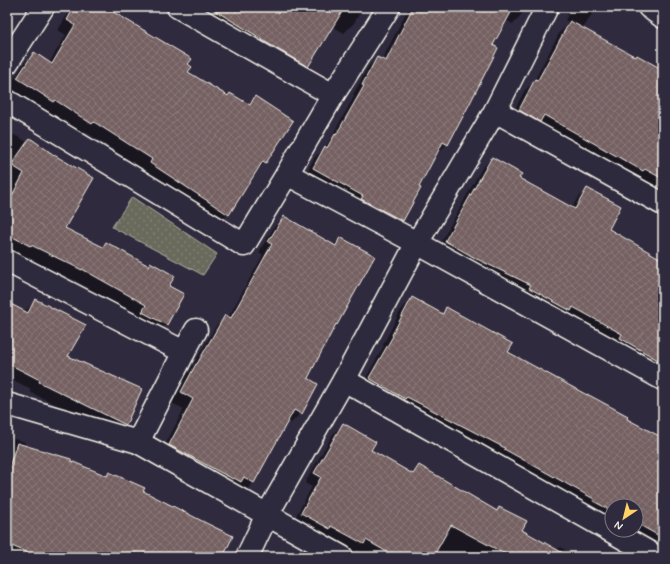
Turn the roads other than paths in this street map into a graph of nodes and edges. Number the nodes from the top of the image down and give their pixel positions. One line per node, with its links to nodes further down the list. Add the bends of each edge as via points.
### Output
1 (43, 7): 7 (street)
2 (178, 7): 8 (street)
3 (389, 7): 8 (street)
4 (547, 7): 10 (street)
5 (649, 7): 6 (street)
6 (663, 17)
7 (7, 63)
8 (333, 95): 11 (street)
9 (7, 101): 11 (street, via 244,245)
10 (494, 111): 12 (street); 13 (street)
11 (287, 174): 13 (street)
12 (663, 204)
13 (417, 243): 17 (street); 18 (street)
14 (7, 261): 16 (street)
15 (196, 330): 16 (street)
16 (184, 352): 20 (street)
17 (663, 379)
18 (344, 380): 21 (street); 24 (street)
19 (7, 404): 20 (street)
20 (138, 442): 21 (street)
21 (267, 515): 22 (street); 23 (street)
22 (247, 557)
23 (342, 557)
24 (657, 557)

